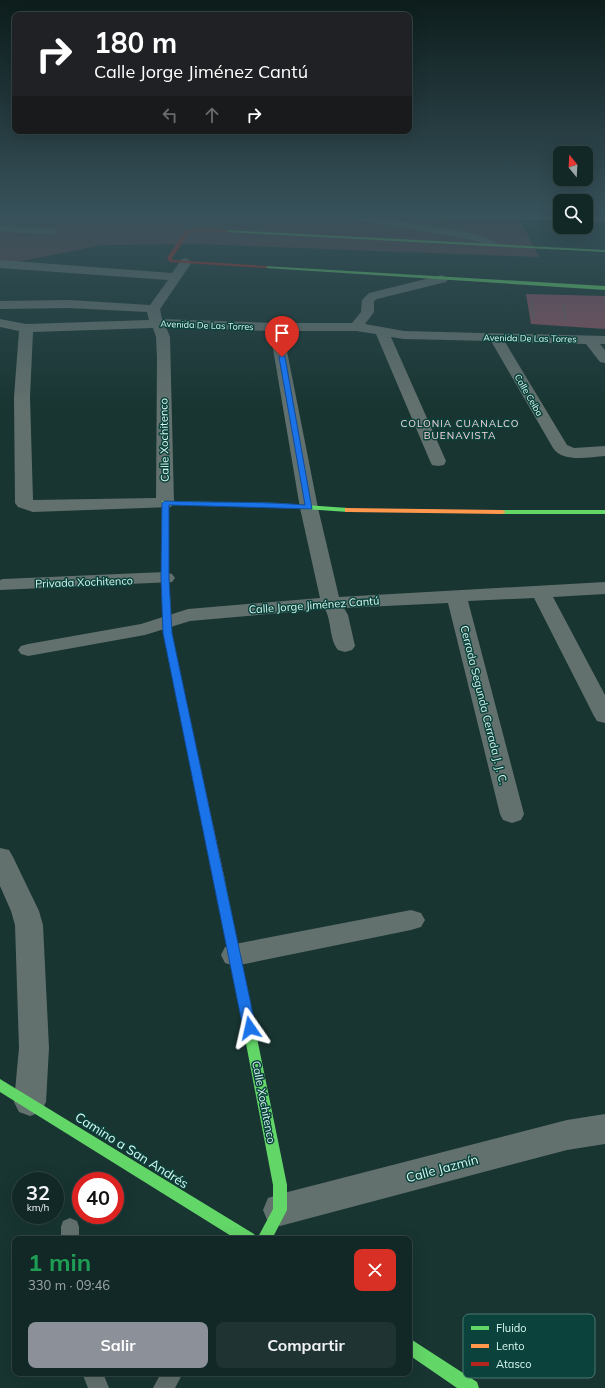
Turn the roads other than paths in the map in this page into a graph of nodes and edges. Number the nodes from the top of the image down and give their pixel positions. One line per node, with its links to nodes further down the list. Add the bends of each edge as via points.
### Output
1 (176, 279): 6 (street)
2 (439, 279): 3 (street)
3 (442, 279): 4 (street); 9 (street, via 369,298 367,312)
4 (605, 288)
5 (0, 305): 6 (street, via 70,304)
6 (155, 316): 8 (street, Avenida De Las Torres); 10 (street, Avenida De Las Torres); 18 (street, Calle Xochitenco, via 162,335 167,439)
7 (0, 323): 10 (street, Avenida De Las Torres)
8 (276, 327): 9 (street, Avenida De Las Torres); 19 (street)
9 (356, 327): 11 (street, Avenida De Las Torres)
10 (26, 328): 18 (street, via 22,397 24,503 33,507)
11 (382, 332): 12 (street, Avenida De Las Torres, via 404,335); 17 (street)
12 (495, 337): 13 (street, Avenida De Las Torres); 16 (street, Calle Ceiba, via 557,444 564,451)
13 (590, 339): 14 (street, Avenida De Las Torres); 15 (street)
14 (605, 340)
15 (605, 359)
16 (605, 451)
17 (438, 461)
18 (165, 503): 19 (street); 21 (street, Calle Xochitenco)
19 (309, 508): 20 (street, via 362,511); 26 (street)
20 (605, 512)
21 (165, 578): 22 (street, Privada Xochitenco); 27 (street, Calle Xochitenco)
22 (4, 585)
23 (605, 588): 24 (street, Calle Jorge Jiménez Cantú)
24 (540, 591): 25 (street, Calle Jorge Jiménez Cantú); 30 (street)
25 (456, 596): 26 (street, Calle Jorge Jiménez Cantú); 31 (street, Cerrada Segunda Cerrada J. J. C.)
26 (331, 603): 27 (street, Calle Jorge Jiménez Cantú, via 188,615); 28 (street, via 338,616)
27 (167, 621): 29 (street, Calle Jorge Jiménez Cantú, via 145,629); 34 (street, Calle Xochitenco)
28 (345, 646)
29 (28, 650)
30 (605, 716)
31 (512, 814)
32 (0, 857): 36 (street, via 29,925 34,1048)
33 (411, 920): 34 (street)
34 (235, 955): 38 (street, Calle Xochitenco, via 280,1184)
35 (0, 1085): 36 (street, Camino a San Andrés)
36 (22, 1097): 39 (street, Camino a San Andrés)
37 (605, 1129): 38 (street, Calle Jazmín, via 567,1135)
38 (280, 1210): 40 (street, Calle Xochitenco)
39 (244, 1236)
40 (266, 1236)
41 (412, 1348): 46 (street)
42 (93, 1376): 44 (lane)
43 (171, 1376): 45 (lane)
44 (99, 1388)
45 (163, 1388)
46 (471, 1388)

